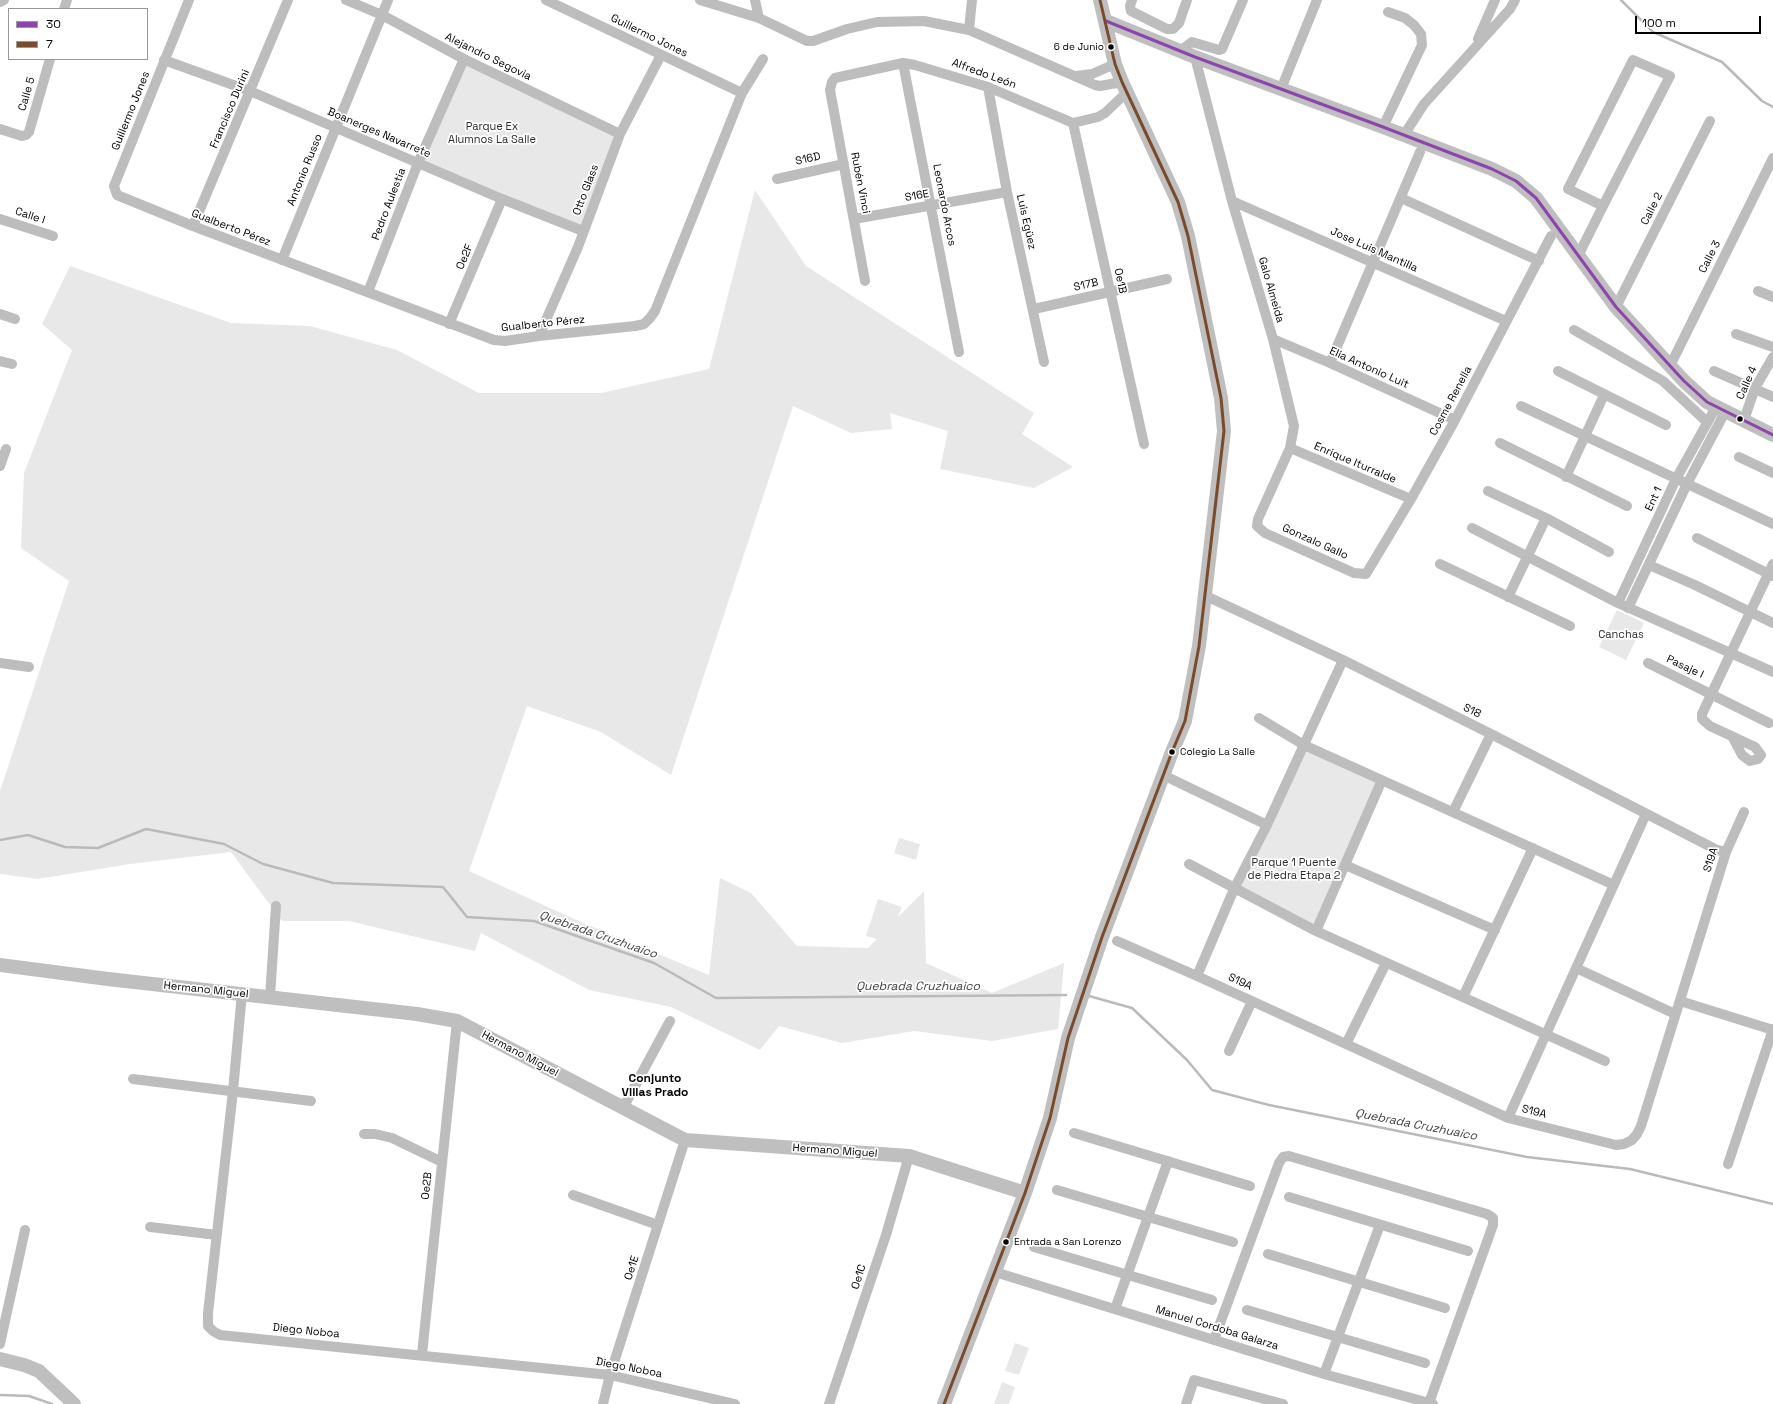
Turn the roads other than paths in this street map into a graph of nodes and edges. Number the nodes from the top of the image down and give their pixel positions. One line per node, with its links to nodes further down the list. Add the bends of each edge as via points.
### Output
1 (4, 0): 17 (street)
2 (189, 0): 30 (street, Guillermo Jones)
3 (288, 0): 38 (street, Francisco Durini)
4 (346, 0): 19 (street, Alejandro Segovia)
5 (388, 0): 19 (street, Antonio Russo)
6 (546, 0): 25 (street, Guillermo Jones)
7 (700, 0): 20 (street)
8 (755, 0): 20 (street)
9 (972, 0): 22 (street)
10 (1100, 0): 21 (street)
11 (1132, 0): 12 (street, via 1131,11 1167,29 1176,26)
12 (1187, 0)
13 (1243, 0): 24 (street, via 1222,49 1192,42)
14 (1317, 0): 36 (street)
15 (1494, 0): 23 (street)
16 (1514, 0): 23 (street, via 1510,9)
17 (0, 2)
18 (1388, 12): 42 (street, via 1405,18 1414,25 1421,34 1422,45)
19 (382, 15): 27 (street, Alejandro Segovia); 43 (street, Antonio Russo)
20 (759, 18): 22 (street, via 807,41 877,22 924,21)
21 (1106, 21): 24 (street); 32 (street)
22 (969, 30): 33 (street)
23 (1475, 46): 46 (street, via 1424,104)
24 (1180, 51): 26 (street)
25 (661, 55): 39 (street, Guillermo Jones); 45 (street, Otto Glass)
26 (1195, 57): 36 (street); 56 (street, Galo Almeida)
27 (464, 59): 45 (street, Alejandro Segovia); 49 (street, Pedro Aulestia)
28 (763, 59): 39 (street, Gualberto Pérez)
29 (50, 60): 44 (street, Calle 5, via 29,132 22,136)
30 (164, 60): 38 (street, Boanerges Navarrete); 52 (street, Guillermo Jones)
31 (904, 63): 34 (street, Alfredo León); 37 (street, Alfredo León, via 839,76 832,82); 57 (street, Leonardo Arcos)
32 (1115, 64): 33 (street, via 1092,74); 35 (street)
33 (1076, 76): 35 (street, via 1100,86)
34 (988, 87): 41 (street, Alfredo León); 53 (street, Luis Egüez)
35 (1125, 87): 41 (street, via 1101,115); 130 (street, via 1178,202 1188,236 1224,414)
36 (1281, 89): 42 (street)
37 (830, 90): 50 (street, Rubén Vinci)
38 (250, 91): 43 (street, Boanerges Navarrete); 61 (street, Francisco Durini)
39 (742, 93): 83 (street, Gualberto Pérez, via 650,318 644,324 635,326)
40 (1710, 122): 75 (street, Calle 2)
41 (1073, 123): 73 (street, Oe1B)
42 (1383, 126): 46 (street)
43 (335, 128): 49 (street, Boanerges Navarrete); 66 (street, Antonio Russo)
44 (0, 129)
45 (620, 134): 62 (street, Otto Glass)
46 (1404, 135): 65 (street, via 1516,181 1536,198)
47 (1420, 152): 54 (street)
48 (1773, 158): 92 (street, Calle 3)
49 (418, 163): 55 (street, Boanerges Navarrete); 72 (street, Pedro Aulestia)
50 (844, 164): 51 (street, S16D); 60 (street, Rubén Vinci)
51 (777, 179)
52 (114, 186): 61 (street, Gualberto Pérez, via 117,195)
53 (1007, 192): 57 (street, S16E); 76 (street, Luis Egüez)
54 (1401, 198): 67 (street); 68 (street)
55 (502, 199): 62 (street, Boanerges Navarrete); 80 (street, Oe2F)
56 (1232, 201): 68 (street, Jose Luis Mantilla); 84 (street, Galo Almeida)
57 (932, 206): 60 (street, S16E); 86 (street, Leonardo Arcos)
58 (1603, 206): 58 (street, via 1670,76 1633,60 1568,189); 65 (street)
59 (0, 219): 63 (street, Calle I)
60 (854, 219): 70 (street, Rubén Vinci)
61 (193, 226): 66 (street, Gualberto Pérez)
62 (584, 231): 83 (street, Otto Glass)
63 (53, 236)
64 (1551, 236): 67 (street, Cosme Renella)
65 (1579, 254): 75 (street)
66 (282, 260): 72 (street, Gualberto Pérez)
67 (1539, 261): 79 (street, Cosme Renella)
68 (1372, 262): 79 (street, Jose Luis Mantilla); 90 (street)
69 (1166, 279): 73 (street, S17B)
70 (865, 281)
71 (1758, 291): 74 (street)
72 (368, 292): 80 (street, Gualberto Pérez)
73 (1110, 292): 76 (street, S17B); 107 (street, Oe1B)
74 (1773, 297)
75 (1616, 307): 92 (street)
76 (1034, 309): 89 (street, Luis Egüez)
77 (0, 314): 78 (street)
78 (15, 319)
79 (1506, 321): 100 (street, Cosme Renella)
80 (450, 324): 83 (street, Gualberto Pérez, via 505,342)
81 (1574, 330): 102 (street, via 1663,381)
82 (1736, 334): 85 (street)
83 (539, 336)
84 (1273, 339): 90 (street, Elia Antonio Luit); 108 (street, Galo Almeida, via 1294,426)
85 (1773, 348)
86 (959, 352)
87 (1773, 357): 95 (street, Calle 4)
88 (0, 360): 91 (street)
89 (1044, 362)
90 (1330, 363): 100 (street, Elia Antonio Luit)
91 (12, 364)
92 (1670, 366): 99 (street, via 1702,397)
93 (1558, 371): 96 (street)
94 (1714, 371): 95 (street)
95 (1756, 388): 97 (street); 101 (street, Calle 4)
96 (1604, 395): 103 (street); 105 (street)
97 (1773, 397)
98 (1521, 406): 105 (street)
99 (1720, 409): 101 (street); 102 (street, Ent 1); 115 (street)
100 (1455, 420): 117 (street, Cosme Renella)
101 (1744, 420): 104 (street)
102 (1707, 422): 114 (street, Ent 1)
103 (1666, 425)
104 (1773, 435)
105 (1585, 436): 113 (street); 114 (street)
106 (1500, 443): 113 (street)
107 (1144, 444)
108 (1290, 448): 117 (street, Enrique Iturralde); 121 (street, Galo Almeida)
109 (6, 449): 111 (street)
110 (1739, 457): 112 (street)
111 (0, 466)
112 (1773, 473)
113 (1566, 477): 118 (street)
114 (1676, 479): 115 (street); 132 (street, Ent 1)
115 (1687, 484): 120 (street); 127 (street)
116 (1488, 491): 119 (street)
117 (1411, 500): 129 (street, Cosme Renella)
118 (1627, 506)
119 (1546, 518): 124 (street); 125 (street)
120 (1773, 524)
121 (1257, 526): 129 (street, Gonzalo Gallo, via 1265,533 1315,556 1354,573)
122 (1472, 528): 125 (street)
123 (1697, 538): 128 (street)
124 (1609, 552)
125 (1528, 556): 131 (street); 132 (street)
126 (1440, 564): 131 (street)
127 (1648, 565): 133 (street); 134 (street)
128 (1771, 571): 134 (street)
129 (1366, 574)
130 (1206, 596): 138 (street, S18); 149 (street, via 1186,721)
131 (1508, 597): 136 (street)
132 (1618, 603): 133 (street)
133 (1628, 608): 137 (street)
134 (1750, 612): 135 (street); 137 (street)
135 (1773, 623)
136 (1570, 626)
137 (1730, 654): 142 (street); 143 (street)
138 (1343, 660): 146 (street, S18); 148 (street)
139 (0, 663): 141 (street)
140 (1648, 663): 143 (street, Pasaje I)
141 (29, 667)
142 (1773, 672)
143 (1712, 693): 145 (street, Pasaje I); 147 (street, via 1702,719 1710,726)
144 (1260, 718): 148 (street)
145 (1769, 723)
146 (1491, 734): 151 (street); 153 (street, S18)
147 (1732, 736)
148 (1304, 745): 150 (street); 154 (street)
149 (1163, 775): 154 (street); 196 (street, via 1102,937 1068,1038 1050,1118)
150 (1382, 780): 151 (street); 158 (street)
151 (1453, 812): 155 (street)
152 (1744, 812): 156 (street, S19A)
153 (1646, 814): 156 (street, S18, via 1717,850); 159 (street)
154 (1267, 825): 160 (street)
155 (1533, 848): 159 (street); 162 (street)
156 (1726, 852): 173 (street, S19A)
157 (1189, 864): 160 (street)
158 (1345, 865): 162 (street); 163 (street)
159 (1614, 885): 167 (street)
160 (1234, 889): 163 (street); 168 (street)
161 (276, 906): 170 (street)
162 (1495, 930): 171 (street)
163 (1316, 932): 165 (street)
164 (1117, 941): 168 (street, S19A)
165 (1386, 963): 171 (street); 179 (street)
166 (0, 965): 169 (street, Hermano Miguel)
167 (1576, 968): 174 (street); 178 (street)
168 (1197, 976): 172 (street, S19A)
169 (242, 993): 170 (street, Hermano Miguel); 183 (street, Diego Noboa)
170 (270, 997): 175 (street, Hermano Miguel)
171 (1463, 998): 178 (street)
172 (1252, 1001): 179 (street, S19A); 180 (street)
173 (1680, 1001): 174 (street, S19A); 177 (street)
174 (1675, 1014): 186 (street, S19A, via 1641,1126 1632,1140 1616,1145)
175 (457, 1021): 185 (street, Hermano Miguel); 192 (street, Oe2B)
176 (670, 1021): 185 (street)
177 (1773, 1030): 193 (street)
178 (1546, 1035): 181 (street); 186 (street)
179 (1346, 1044): 186 (street, S19A)
180 (1229, 1051)
181 (1604, 1061)
182 (133, 1079): 183 (street)
183 (233, 1092): 184 (street); 204 (street, Diego Noboa)
184 (311, 1101)
185 (623, 1108): 189 (street, Hermano Miguel)
186 (1508, 1118)
187 (1074, 1133): 191 (street)
188 (364, 1134): 192 (street, via 392,1138)
189 (685, 1140): 190 (street, Hermano Miguel); 200 (street, Oe1E)
190 (909, 1156): 196 (street, Hermano Miguel); 228 (street, Oe1C, via 886,1235)
191 (1168, 1161): 194 (street); 199 (street)
192 (442, 1162): 219 (street, Oe2B)
193 (1728, 1164)
194 (1250, 1186)
195 (1057, 1190): 199 (street)
196 (1025, 1193): 209 (street)
197 (573, 1195): 200 (street)
198 (1289, 1197): 201 (street)
199 (1148, 1217): 205 (street); 210 (street)
200 (658, 1225): 223 (street, Oe1E)
201 (1380, 1225): 207 (street); 211 (street)
202 (150, 1227): 204 (street)
203 (25, 1230): 218 (street)
204 (217, 1235): 219 (street, Diego Noboa, via 207,1320 213,1331 220,1335)
205 (1233, 1242)
206 (1034, 1247): 210 (street)
207 (1468, 1251)
208 (1268, 1254): 211 (street)
209 (995, 1272): 214 (street, Manuel Cordoba Galarza); 229 (street)
210 (1127, 1275): 212 (street); 214 (street)
211 (1359, 1281): 213 (street); 216 (street)
212 (1212, 1300)
213 (1445, 1308)
214 (1115, 1310): 217 (street, Manuel Cordoba Galarza)
215 (1247, 1310): 216 (street)
216 (1338, 1337): 221 (street); 222 (street)
217 (1214, 1340): 222 (street, Manuel Cordoba Galarza); 224 (street, via 1280,1160 1289,1156 1487,1214 1493,1218 1493,1225)
218 (0, 1344)
219 (422, 1354): 223 (street, Diego Noboa)
220 (0, 1358): 225 (street, via 39,1371)
221 (1425, 1363)
222 (1324, 1374): 224 (street, Manuel Cordoba Galarza)
223 (610, 1375): 226 (street, Oe1E); 227 (street, Diego Noboa)
224 (1431, 1403)
225 (72, 1404)
226 (604, 1404)
227 (735, 1404)
228 (829, 1404)
229 (944, 1404)
230 (1186, 1404): 231 (street, via 1194,1380)
231 (1283, 1404)

